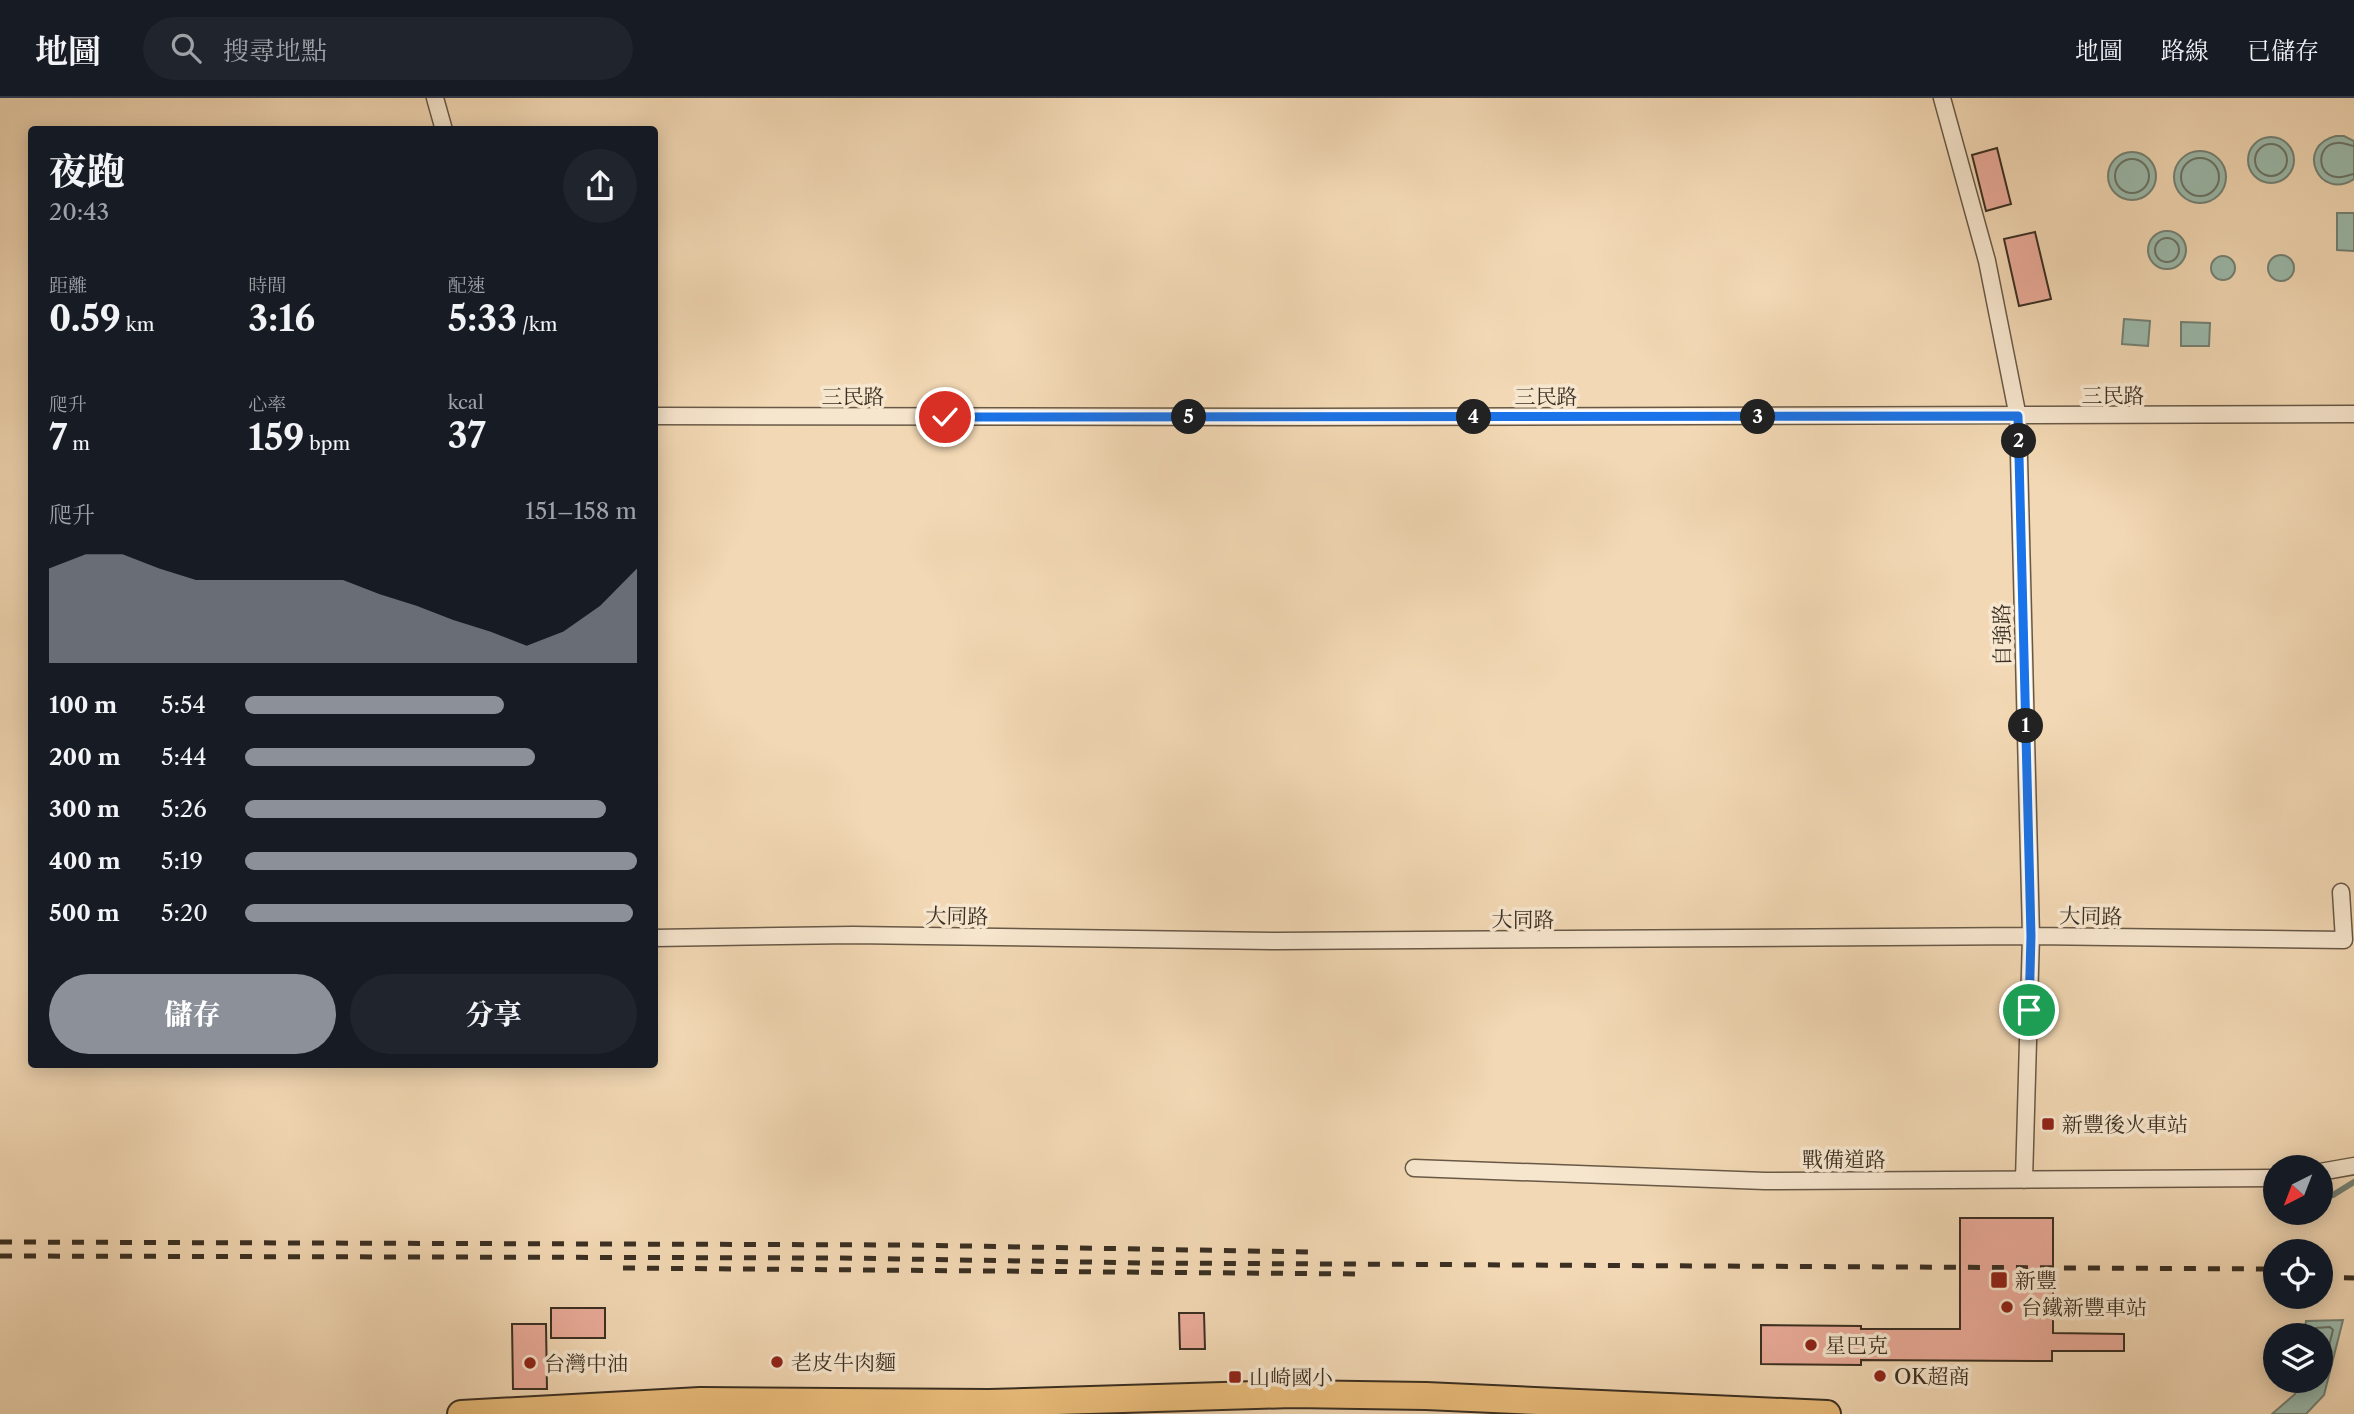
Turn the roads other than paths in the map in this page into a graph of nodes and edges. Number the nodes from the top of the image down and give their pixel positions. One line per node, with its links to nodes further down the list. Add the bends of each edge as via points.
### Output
1 (435, 98): 3 (street)
2 (1942, 98): 6 (street, 自強路, via 1986,261)
3 (443, 126)
4 (2354, 414): 6 (street, 三民路)
5 (658, 416): 6 (street, 三民路)
6 (2018, 416): 8 (street, 自強路)
7 (2341, 892): 8 (street, 大同路, via 2344,940)
8 (2031, 936): 9 (street, 大同路, via 1291,941); 14 (street, 自強路)
9 (658, 938)
10 (2354, 1166): 12 (street)
11 (1414, 1168): 14 (street, 戰備道路, via 1765,1181)
12 (2333, 1170)
13 (2263, 1178): 14 (street, 戰備道路)
14 (2024, 1180)
15 (1427, 1405): 16 (main road, via 1292,1394); 19 (main road)
16 (1179, 1406): 17 (main road, via 938,1403)
17 (700, 1408): 18 (main road)
18 (461, 1414)
19 (1827, 1414)

